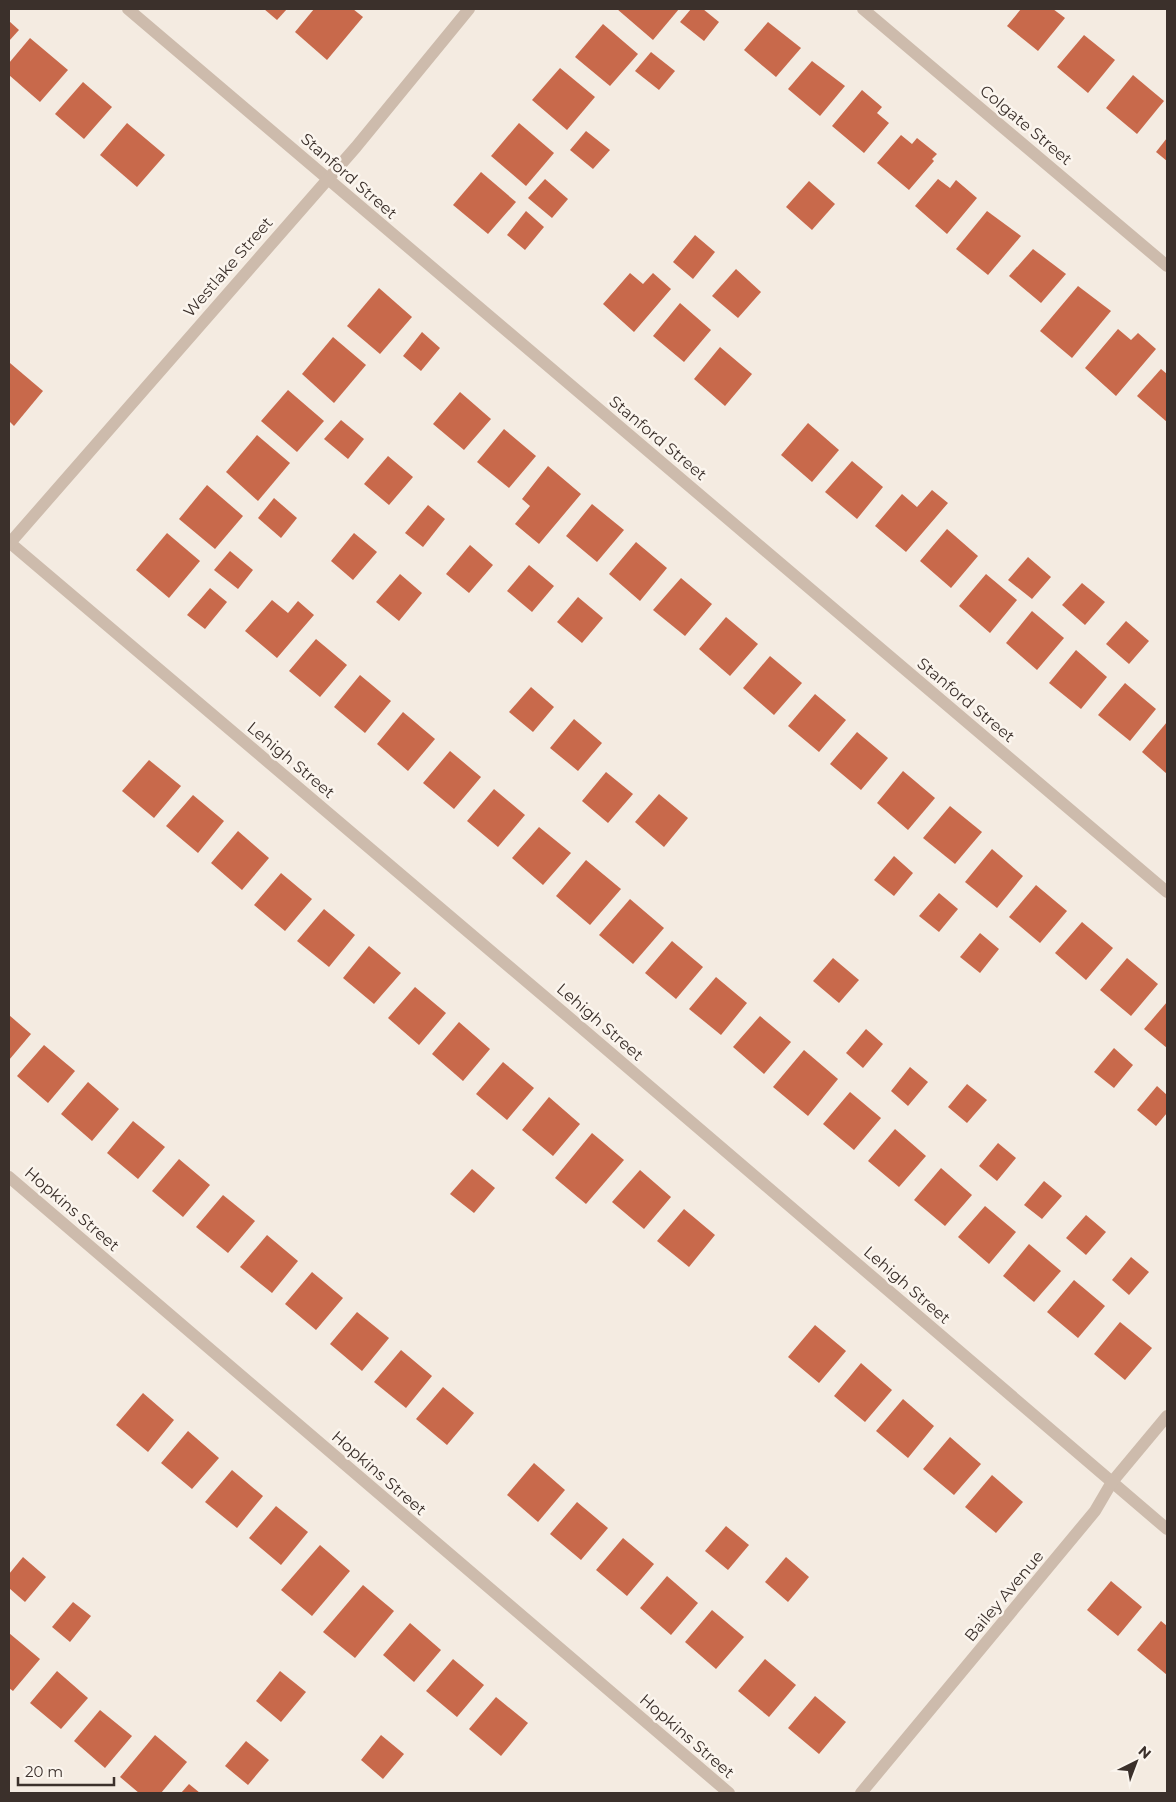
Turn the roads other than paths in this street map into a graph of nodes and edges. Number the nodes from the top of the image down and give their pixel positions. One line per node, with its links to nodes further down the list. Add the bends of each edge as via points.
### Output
1 (128, 9): 4 (street, Stanford Street)
2 (468, 9): 4 (street, Westlake Street)
3 (863, 9): 5 (street, Colgate Street)
4 (326, 179): 6 (street, Westlake Street); 7 (street, Stanford Street)
5 (1167, 266)
6 (9, 543): 10 (street, Lehigh Street)
7 (1167, 892)
8 (9, 1177): 12 (street, Hopkins Street)
9 (1167, 1416): 10 (street, Bailey Avenue)
10 (1112, 1482): 11 (street, Lehigh Street); 13 (street, Bailey Avenue, via 1095,1511)
11 (1167, 1529)
12 (729, 1793)
13 (861, 1793)

